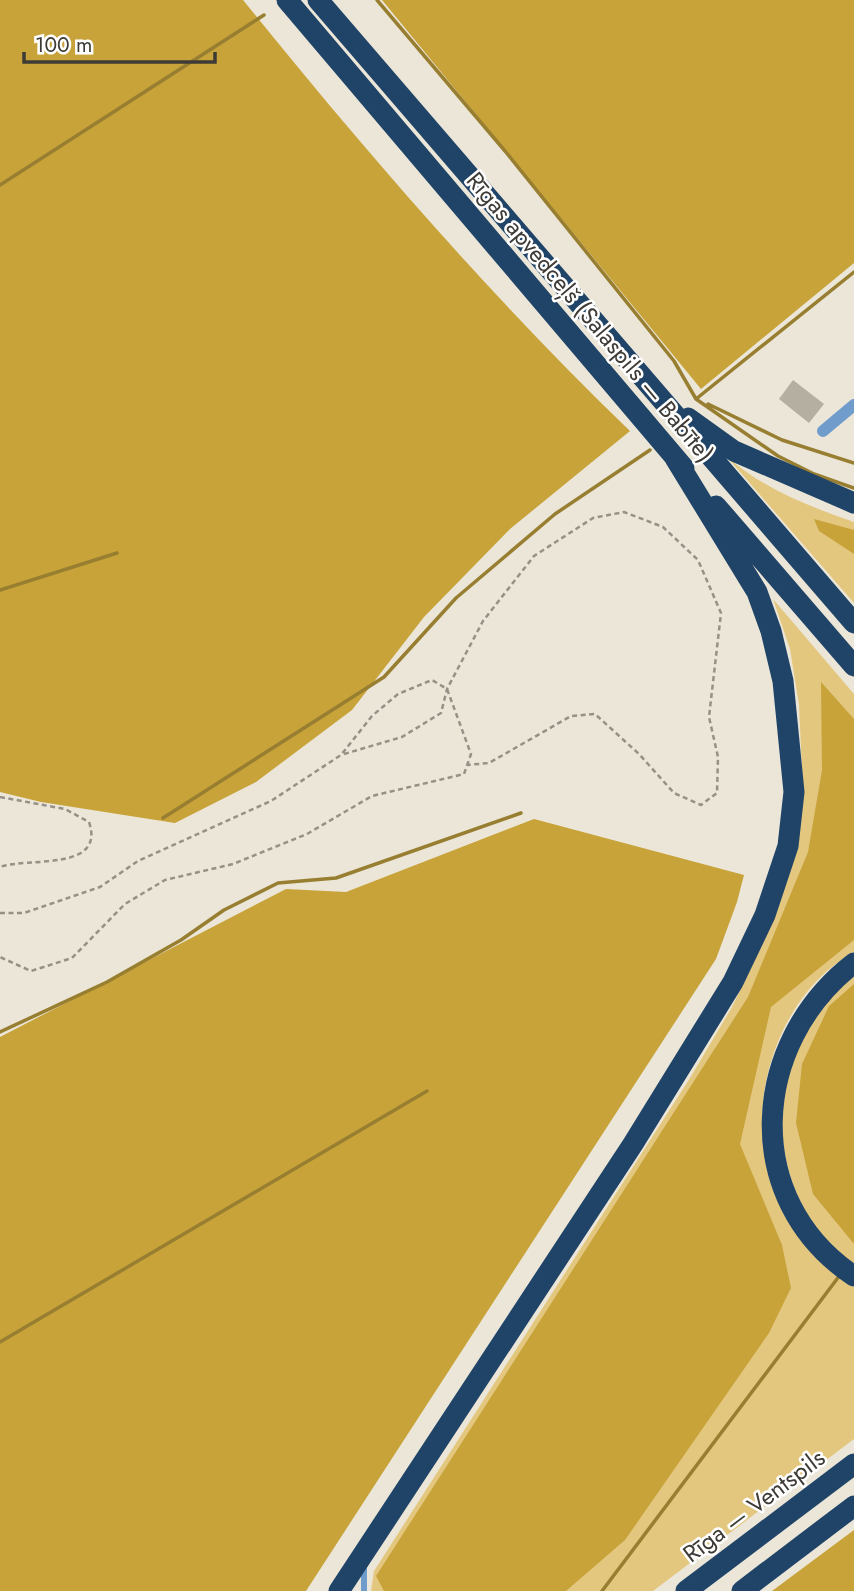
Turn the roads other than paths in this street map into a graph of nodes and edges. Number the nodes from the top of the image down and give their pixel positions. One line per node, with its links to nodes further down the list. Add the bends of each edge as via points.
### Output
1 (287, 0): 6 (highway, Rīgas apvedceļš (Salaspils — Babīte))
2 (318, 0): 3 (highway, Rīgas apvedceļš (Salaspils — Babīte))
3 (651, 388): 7 (highway, via 734,451); 8 (highway, Rīgas apvedceļš (Salaspils — Babīte))
4 (854, 405): 5 (street)
5 (823, 430)
6 (675, 458): 9 (highway, Rīgas apvedceļš (Salaspils — Babīte)); 14 (highway, via 757,592 771,631 783,681 793,778 788,846 765,915 733,982 633,1144)
7 (854, 503)
8 (854, 623)
9 (854, 666)
10 (854, 963): 11 (highway, via 828,983 797,1025 780,1069 772,1124 778,1166 800,1222 822,1250)
11 (854, 1276)
12 (854, 1464): 17 (highway, Rīga — Ventspils)
13 (854, 1506): 18 (highway)
14 (364, 1554): 15 (highway); 16 (lane)
15 (339, 1591)
16 (364, 1591)
17 (686, 1591)
18 (742, 1591)

